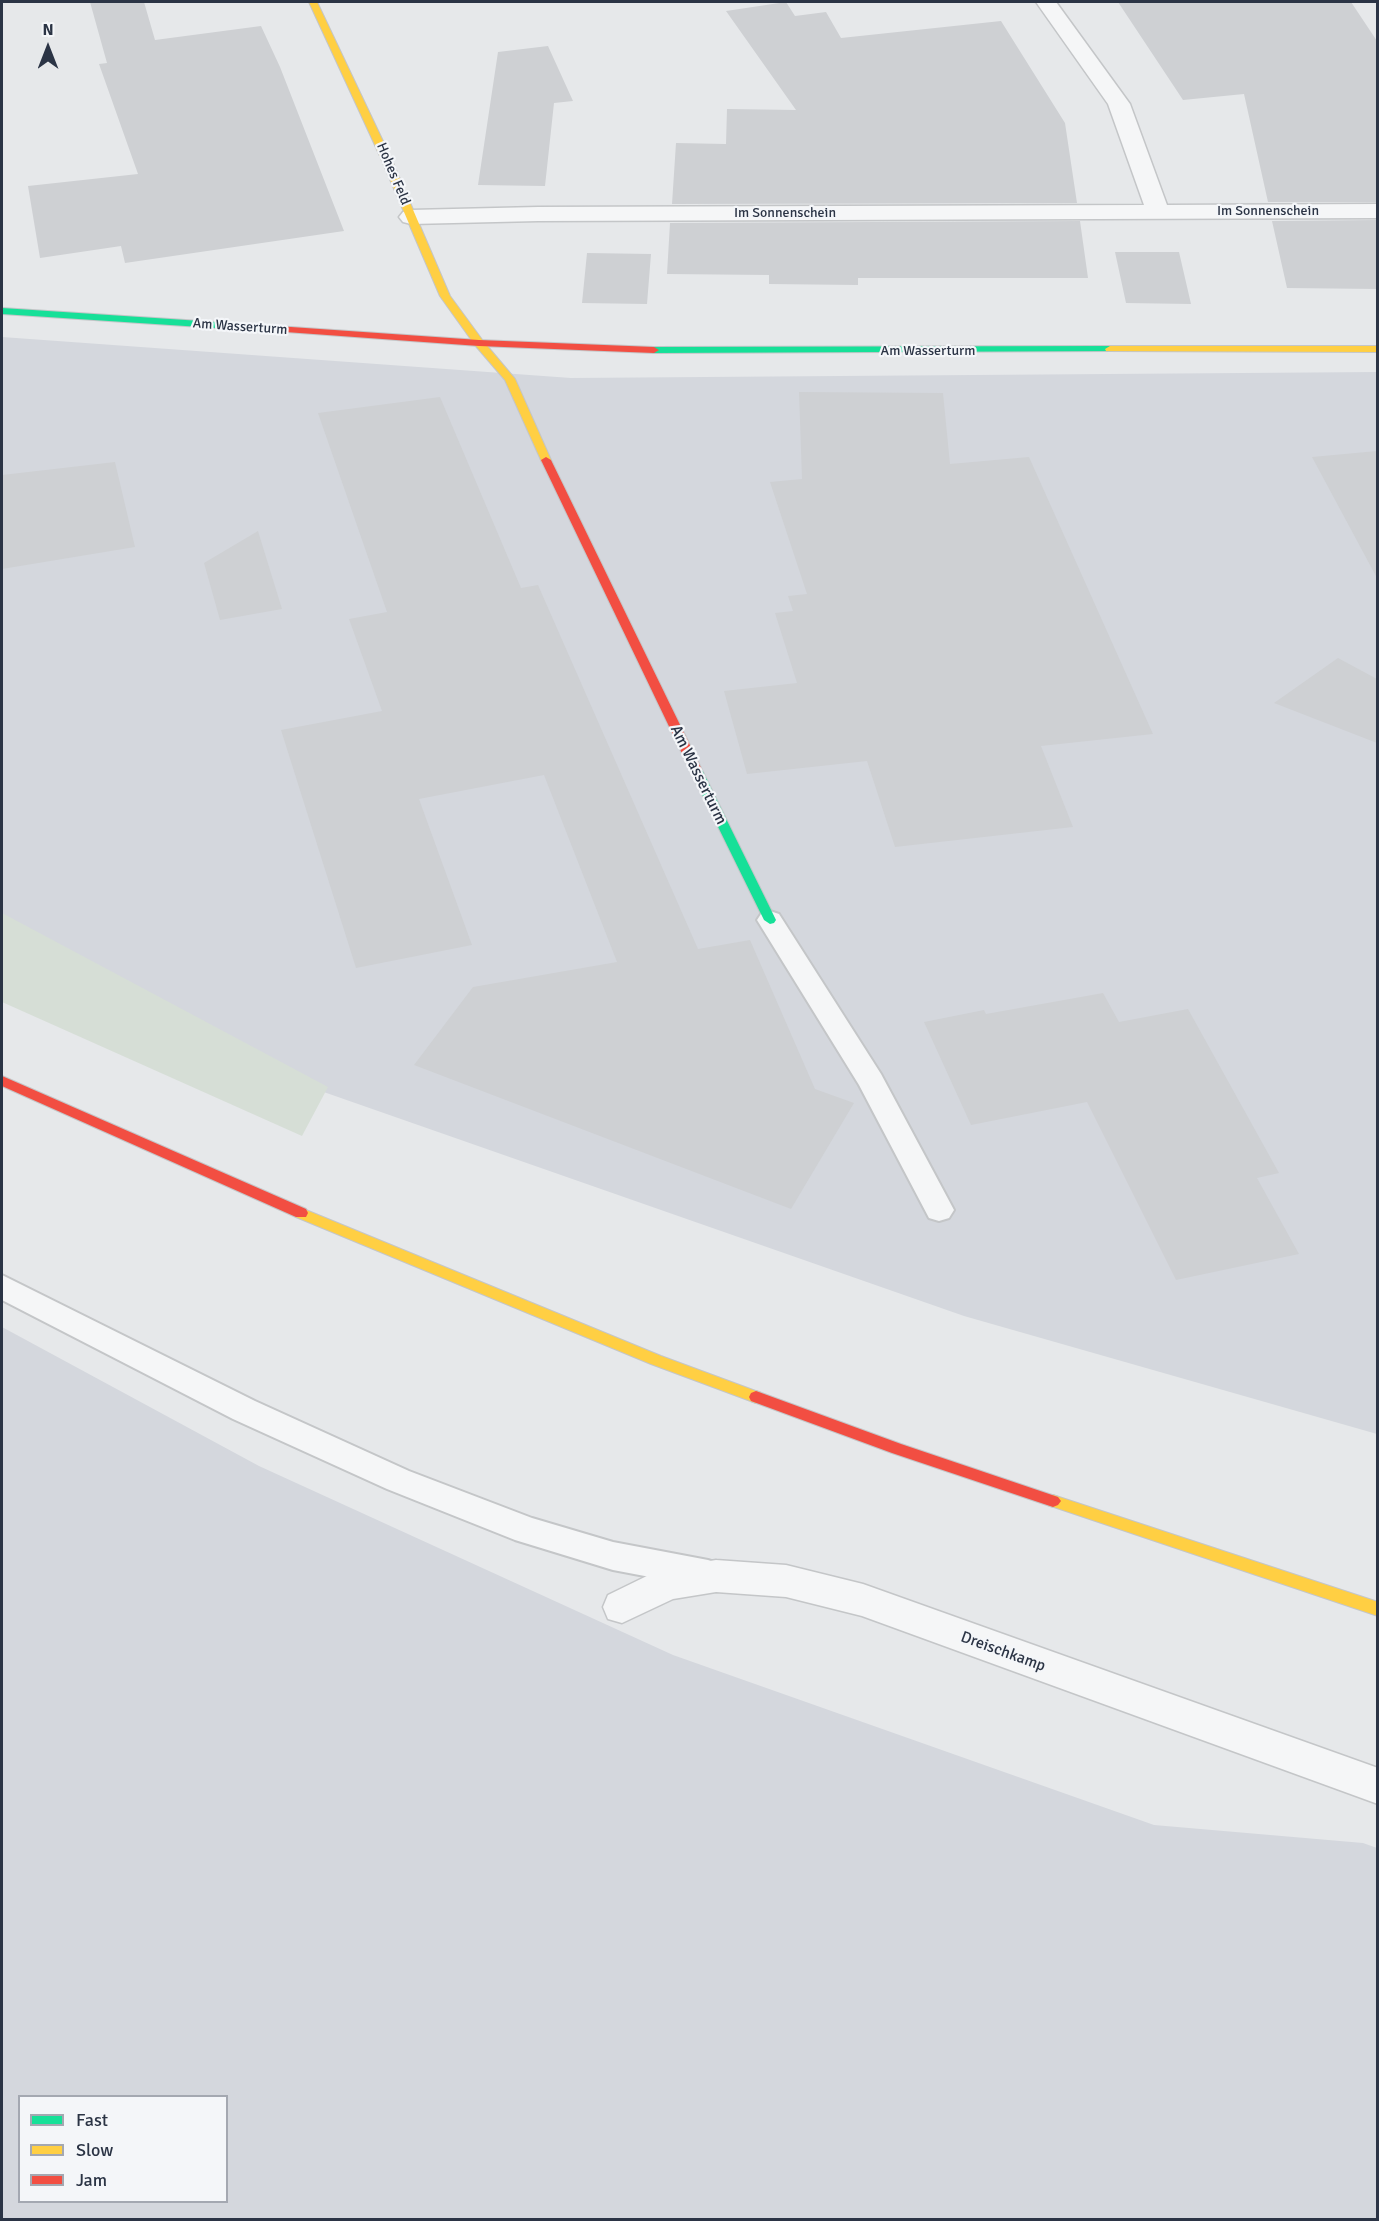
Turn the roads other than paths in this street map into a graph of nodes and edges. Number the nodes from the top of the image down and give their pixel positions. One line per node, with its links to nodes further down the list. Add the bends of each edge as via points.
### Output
1 (313, 2): 5 (street, Hohes Feld)
2 (1046, 2): 4 (street, via 1119,104)
3 (1377, 211): 4 (street, Im Sonnenschein)
4 (1158, 212): 5 (street, Im Sonnenschein)
5 (411, 217): 7 (street, Hohes Feld, via 445,296)
6 (2, 311): 7 (street, Am Wasserturm)
7 (479, 343): 8 (street, Am Wasserturm, via 639,350); 9 (street, Am Wasserturm, via 510,379)
8 (1377, 349)
9 (770, 920): 11 (lane, via 871,1081)
10 (2, 1081): 15 (street, via 315,1219 656,1360 897,1449)
11 (939, 1210)
12 (2, 1287): 13 (lane, via 244,1410 398,1480 527,1530 613,1556)
13 (716, 1576): 14 (street, Dreischkamp, via 667,1584); 16 (street, Dreischkamp, via 786,1581 863,1600)
14 (622, 1607)
15 (1377, 1609)
16 (1377, 1786)

